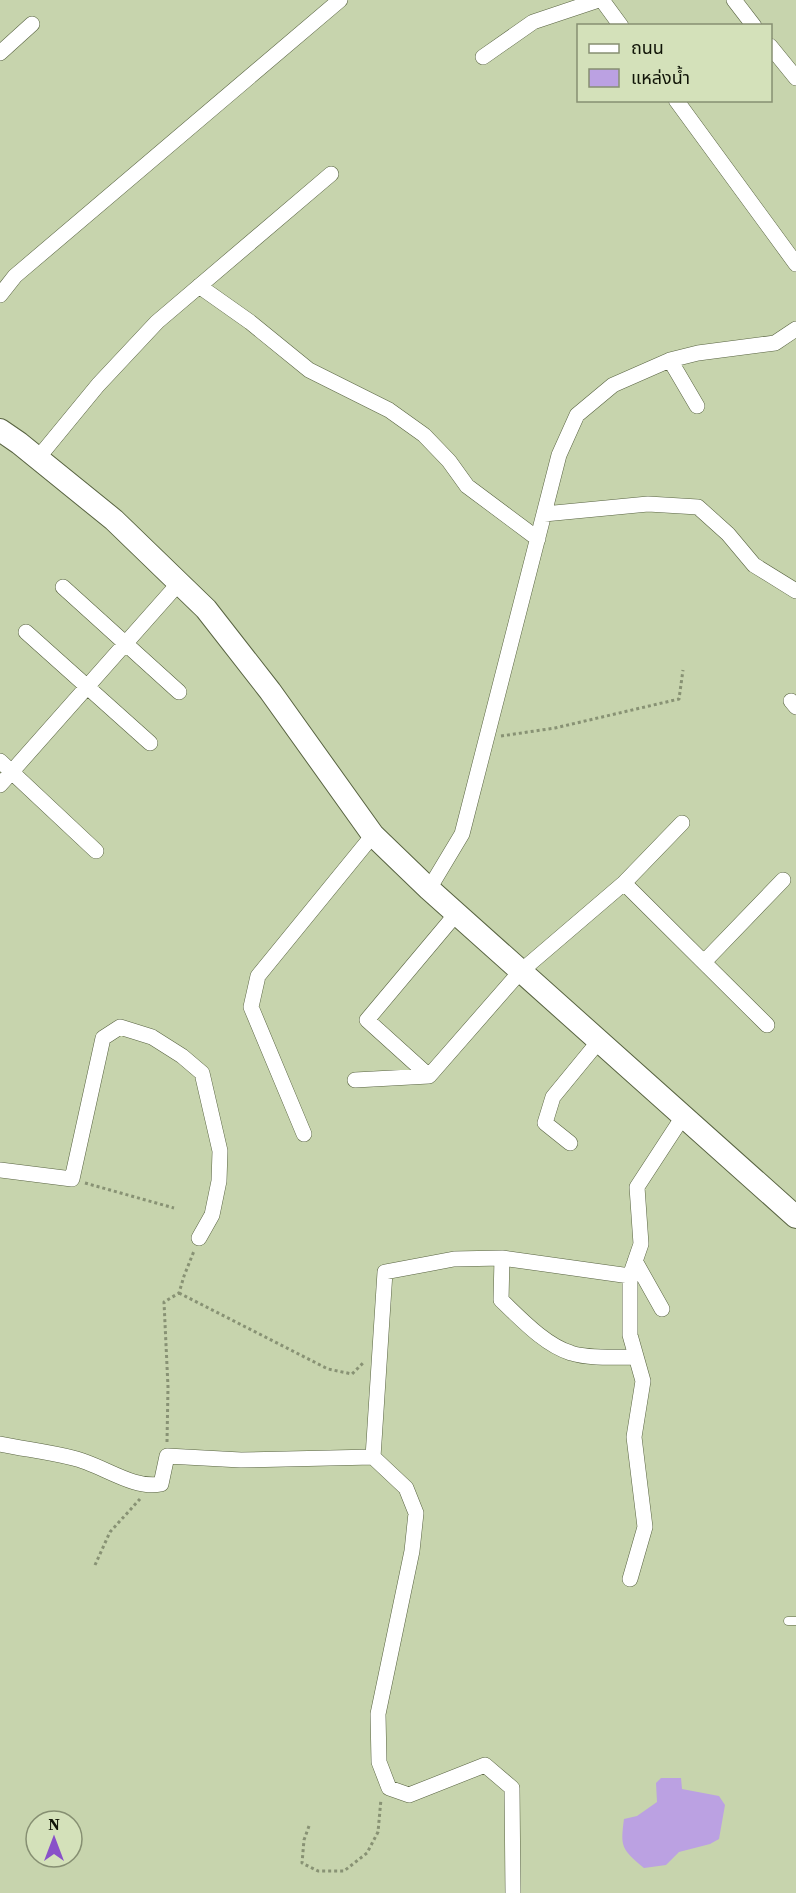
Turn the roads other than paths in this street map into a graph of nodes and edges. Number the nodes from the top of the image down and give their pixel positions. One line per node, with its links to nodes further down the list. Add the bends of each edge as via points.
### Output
1 (340, 0): 15 (street, via 15,276)
2 (600, 0): 5 (street); 9 (street, via 533,21)
3 (734, 0): 6 (street)
4 (32, 24): 8 (street)
5 (619, 24)
6 (752, 24)
7 (772, 47): 10 (street)
8 (0, 53)
9 (483, 57)
10 (796, 78)
11 (677, 102): 13 (street)
12 (331, 174): 14 (street)
13 (796, 264)
14 (199, 286): 20 (street, via 157,321); 22 (street, via 309,370 389,410 424,435 466,486)
15 (0, 295)
16 (796, 329): 17 (street, via 775,343)
17 (670, 360): 18 (street); 21 (street, via 613,386 577,415 559,454)
18 (697, 406)
19 (0, 430): 20 (main road)
20 (38, 458): 23 (main road, via 114,520)
21 (544, 514): 22 (street); 25 (street, via 648,504 698,507 754,565)
22 (538, 540): 38 (street, via 462,834)
23 (179, 584): 27 (street); 34 (main road, via 206,609 270,691)
24 (63, 587): 27 (street)
25 (796, 591)
26 (26, 632): 28 (street)
27 (125, 644): 28 (street); 29 (street)
28 (87, 687): 30 (street); 31 (street)
29 (179, 692)
30 (150, 743)
31 (6, 766): 32 (street); 35 (street)
32 (0, 784)
33 (682, 823): 37 (street)
34 (374, 835): 38 (main road); 47 (street, via 258,976 251,1007)
35 (96, 850)
36 (783, 880): 40 (street)
37 (624, 883): 40 (street); 41 (street)
38 (429, 889): 39 (main road)
39 (456, 914): 41 (main road); 44 (street, via 367,1020)
40 (704, 962): 42 (street)
41 (520, 972): 43 (main road); 44 (street)
42 (767, 1024)
43 (599, 1041): 46 (main road); 48 (street, via 554,1097 545,1123)
44 (429, 1076): 45 (street)
45 (355, 1080)
46 (684, 1116): 50 (main road); 53 (street, via 637,1187 641,1244)
47 (304, 1134)
48 (570, 1143)
49 (0, 1170): 51 (street, via 72,1179 103,1038 120,1027 152,1037 202,1073 220,1150 212,1215)
50 (796, 1217)
51 (199, 1238)
52 (502, 1258): 54 (street); 56 (street, via 501,1300 535,1333 571,1353); 58 (street, via 454,1259 385,1272)
53 (635, 1261): 54 (street); 55 (street)
54 (630, 1276): 56 (street, via 630,1335)
55 (662, 1309)
56 (636, 1358): 59 (street, via 643,1381 634,1437 645,1527)
57 (0, 1444): 58 (street, via 76,1458 151,1486 161,1484 167,1456 241,1460)
58 (374, 1457): 60 (street, via 406,1488 416,1513 412,1551 378,1714 379,1762 389,1788 409,1795 485,1765 512,1788)
59 (630, 1579)
60 (513, 1893)

